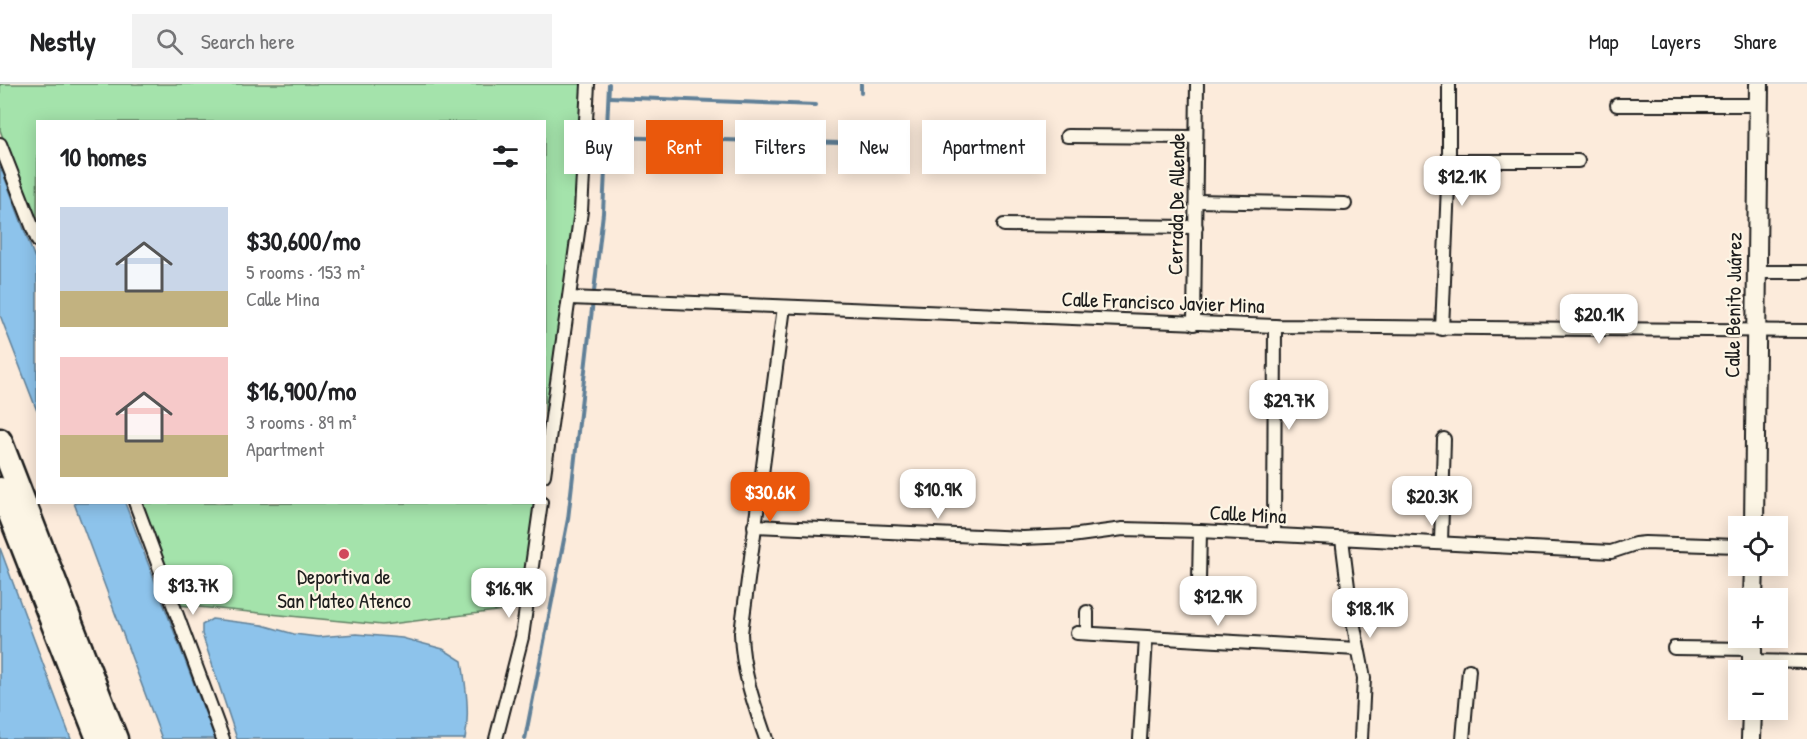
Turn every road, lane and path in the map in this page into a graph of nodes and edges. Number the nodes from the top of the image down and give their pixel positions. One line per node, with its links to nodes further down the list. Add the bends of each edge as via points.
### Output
1 (588, 84): 19 (street, via 581,211)
2 (1197, 84): 8 (street, Cerrada De Allende)
3 (1449, 84): 10 (street)
4 (1759, 84): 6 (main road, Calle Benito Juárez)
5 (1617, 105): 6 (street)
6 (1758, 105): 17 (main road, Calle Benito Juárez)
7 (1067, 136): 8 (street)
8 (1196, 137): 12 (street, Cerrada De Allende)
9 (0, 144): 16 (street)
10 (1449, 161): 11 (street); 23 (street)
11 (1578, 161)
12 (1196, 201): 13 (street); 15 (street, Cerrada De Allende)
13 (1345, 204)
14 (1004, 225): 15 (street)
15 (1196, 227): 21 (street, Cerrada De Allende)
16 (36, 236)
17 (1756, 272): 18 (street); 24 (main road, Calle Benito Juárez)
18 (1807, 272)
19 (570, 298): 20 (street, Calle Francisco Javier Mina); 28 (street)
20 (784, 308): 21 (street, Calle Francisco Javier Mina); 33 (street)
21 (1194, 324): 22 (street, Calle Francisco Javier Mina)
22 (1275, 326): 23 (street, Calle Francisco Javier Mina); 35 (street)
23 (1443, 329): 24 (street, Calle Francisco Javier Mina)
24 (1755, 331): 25 (street, Calle Francisco Javier Mina); 32 (main road, Calle Benito Juárez)
25 (1807, 331)
26 (1444, 439): 37 (street)
27 (0, 440): 49 (highway)
28 (546, 461)
29 (0, 489): 48 (highway)
30 (136, 504): 50 (street)
31 (541, 504): 51 (street, via 522,637)
32 (1754, 516)
33 (754, 526): 34 (street, Calle Mina, via 1023,538 1122,530); 52 (street, via 741,633 742,657)
34 (1200, 531): 35 (street, Calle Mina); 39 (street)
35 (1274, 535): 36 (street, Calle Mina)
36 (1342, 539): 37 (street, Calle Mina); 43 (street)
37 (1441, 543): 38 (street, Calle Mina, via 1611,552 1645,543)
38 (1728, 546)
39 (1199, 581)
40 (1087, 612): 41 (street, via 1082,633)
41 (1146, 638): 43 (street); 53 (street)
42 (1674, 648): 44 (street)
43 (1357, 649): 54 (street, via 1364,678)
44 (1752, 655): 45 (street)
45 (1807, 662)
46 (1469, 670): 55 (street)
47 (1752, 720): 56 (main road)
48 (98, 739)
49 (116, 739)
50 (223, 739)
51 (496, 739)
52 (766, 739)
53 (1140, 739)
54 (1361, 739)
55 (1463, 739)
56 (1751, 739)

